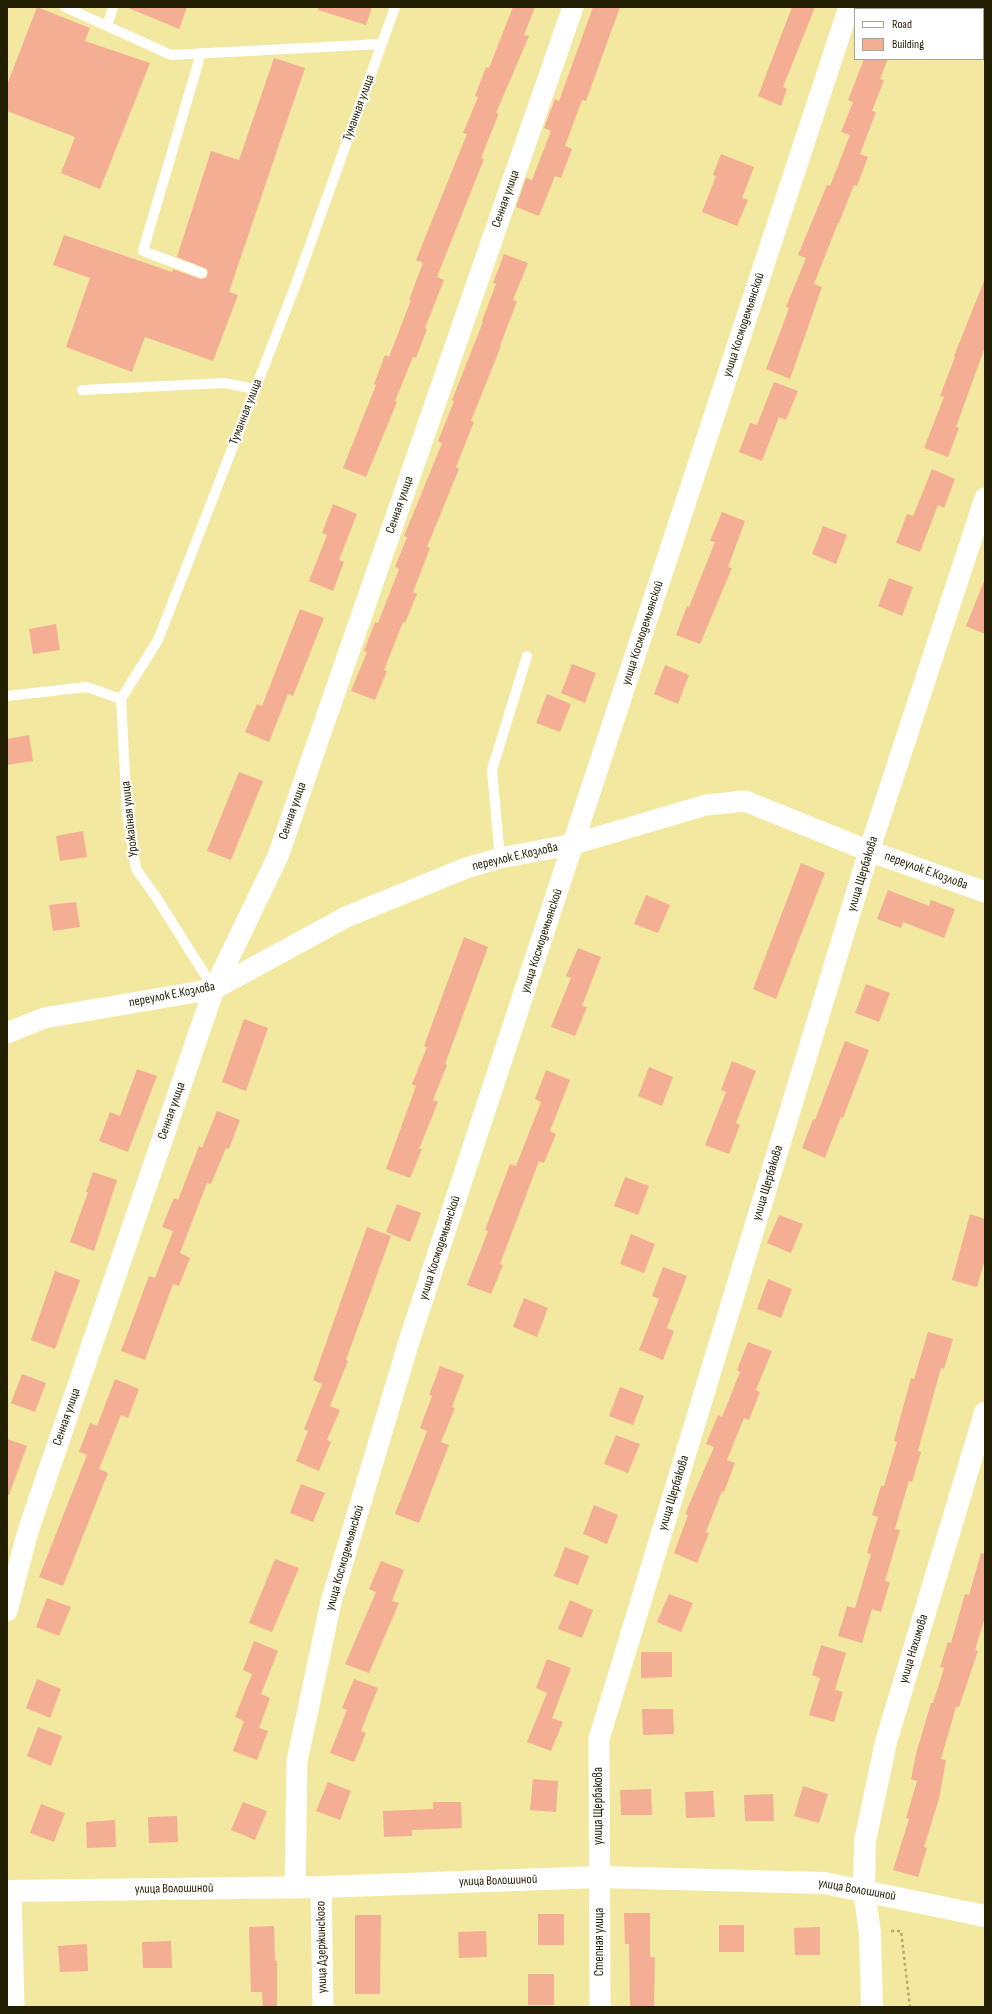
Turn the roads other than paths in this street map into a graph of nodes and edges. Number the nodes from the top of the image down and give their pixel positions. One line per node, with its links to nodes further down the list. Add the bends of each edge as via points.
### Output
1 (65, 7): 6 (lane)
2 (113, 7): 6 (lane)
3 (395, 7): 7 (lane, Туманная улица)
4 (573, 7): 20 (street, Сенная улица, via 278,856)
5 (849, 7): 16 (street, улица Космодемьянской)
6 (107, 26): 8 (lane, via 171,55)
7 (381, 44): 8 (lane); 10 (lane, Туманная улица, via 296,284)
8 (201, 53): 9 (lane, via 143,251)
9 (202, 273)
10 (255, 389): 11 (lane, via 224,383); 15 (lane, Туманная улица, via 158,640)
11 (82, 390)
12 (985, 498): 17 (street, улица Щербакова)
13 (528, 656): 18 (lane, via 492,770)
14 (7, 696): 15 (lane, via 87,687)
15 (121, 699): 20 (lane, Урожайная улица, via 128,814 136,869)
16 (574, 844): 17 (street, переулок Е.Козлова, via 706,805 745,801); 18 (street, переулок Е.Козлова); 26 (street, улица Космодемьянской, via 412,1330 331,1602 297,1761)
17 (869, 851): 19 (street, переулок Е.Козлова); 24 (street, улица Щербакова, via 599,1739)
18 (500, 858): 20 (street, переулок Е.Козлова, via 466,868 346,917)
19 (985, 892)
20 (214, 989): 21 (street, переулок Е.Козлова, via 44,1018); 23 (street, Сенная улица, via 28,1531)
21 (7, 1032)
22 (985, 1413): 27 (street, улица Нахимова, via 886,1742 865,1841)
23 (7, 1611)
24 (600, 1877): 25 (street, улица Волошиной); 27 (street, улица Волошиной, via 824,1882); 32 (street, Степная улица)
25 (322, 1887): 26 (street, улица Волошиной); 31 (street, улица Дзержинского)
26 (295, 1888): 28 (street, улица Волошиной)
27 (864, 1890): 29 (street, улица Волошиной); 33 (street, улица Нахимова, via 870,1932)
28 (9, 1891): 30 (street)
29 (985, 1916)
30 (14, 2007)
31 (323, 2007)
32 (600, 2007)
33 (872, 2007)

